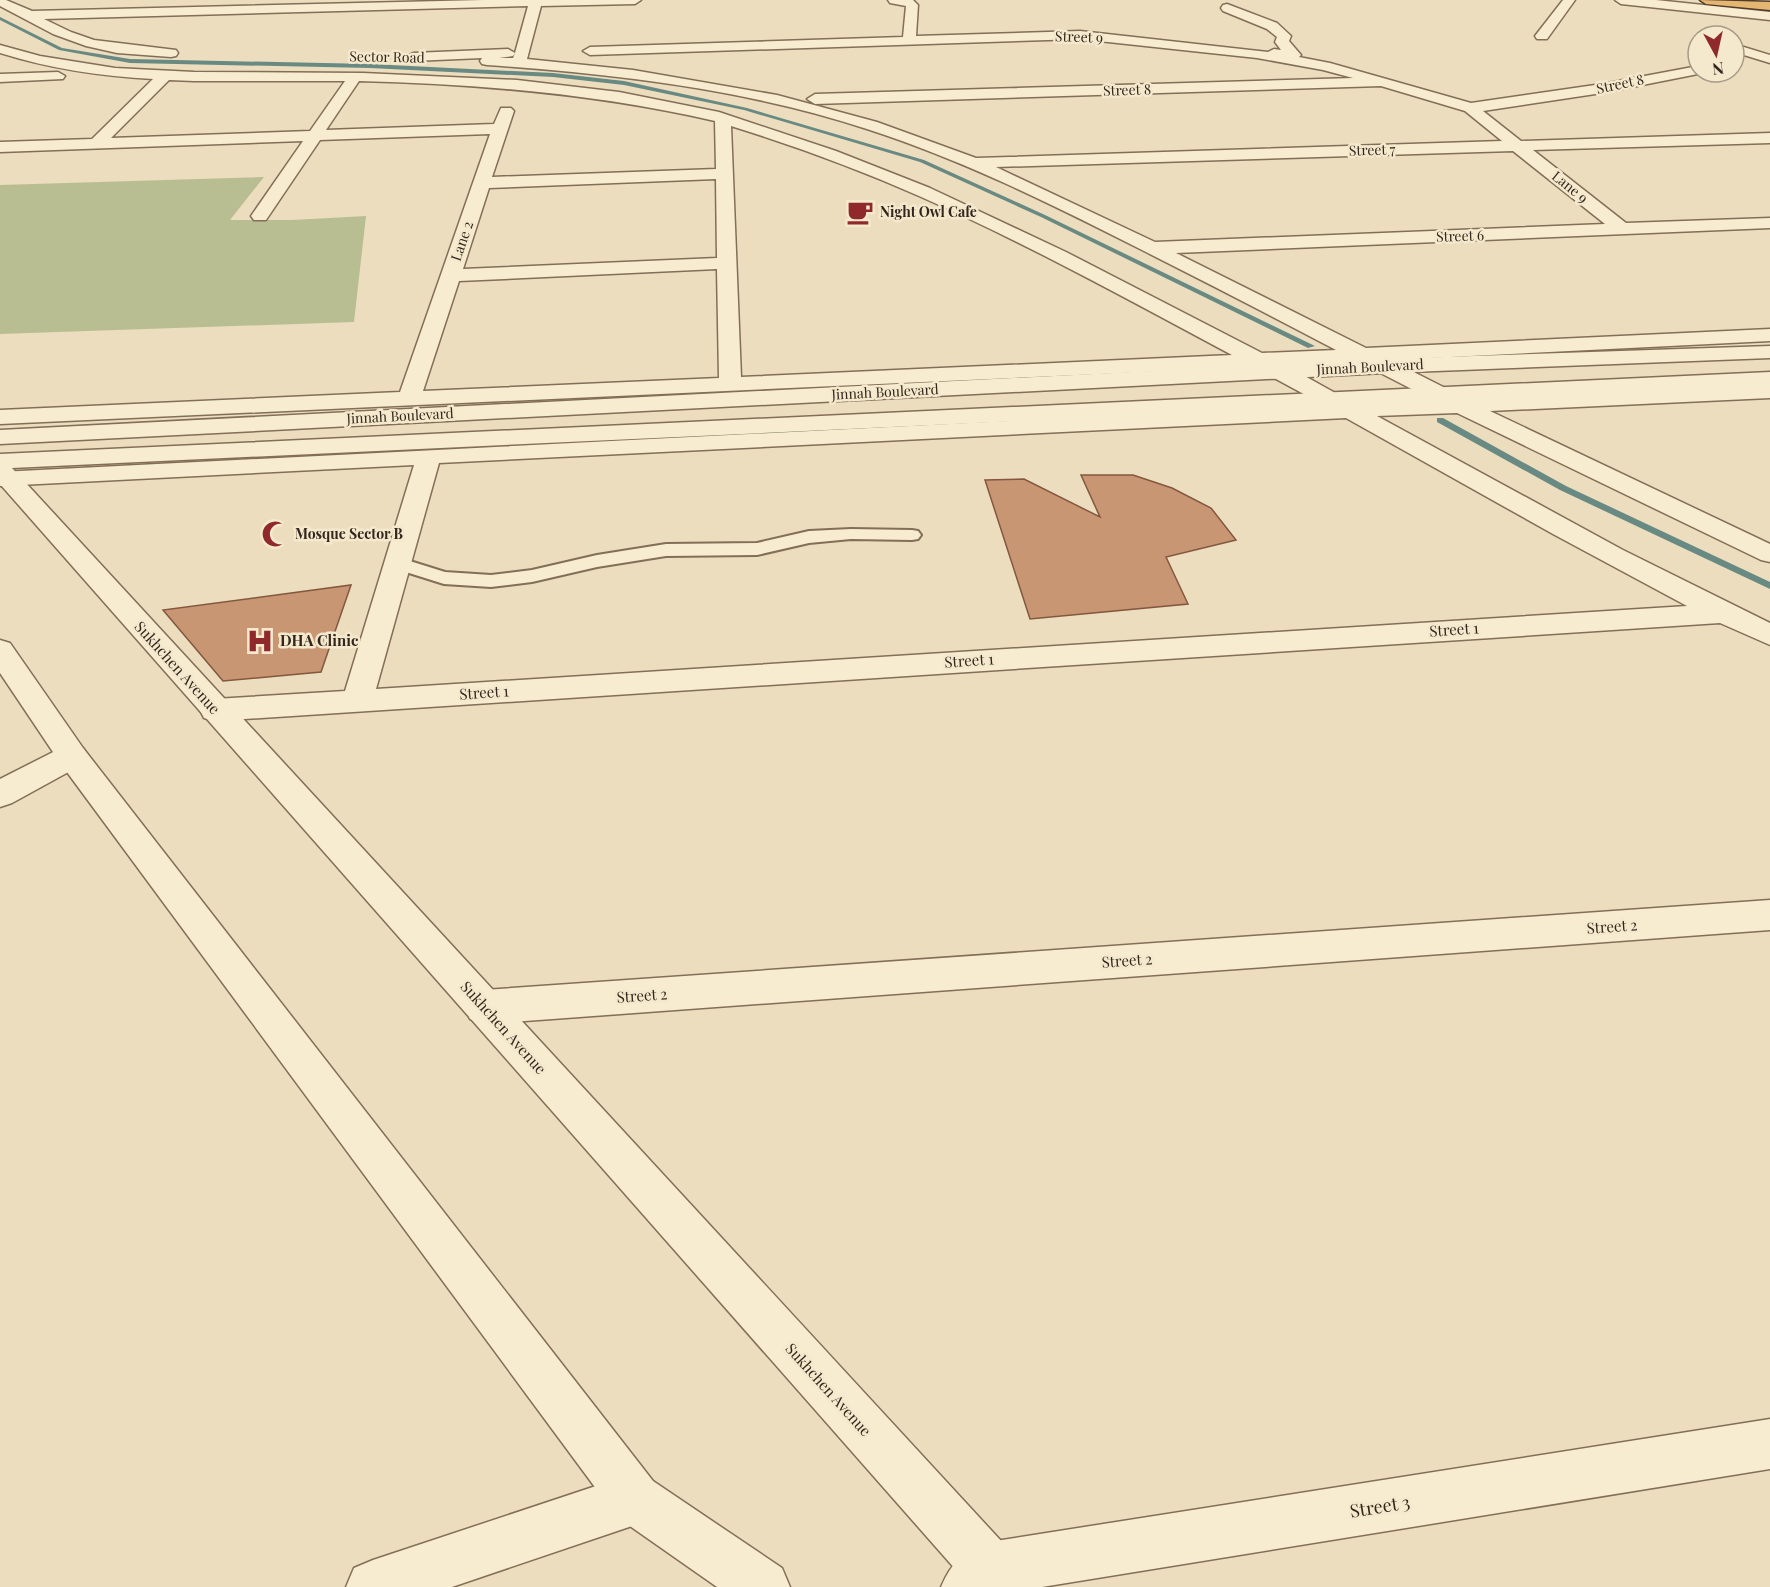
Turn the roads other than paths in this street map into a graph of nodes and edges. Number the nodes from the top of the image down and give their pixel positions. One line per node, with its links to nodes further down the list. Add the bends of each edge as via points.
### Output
1 (634, 0): 7 (street)
2 (894, 0): 9 (street)
3 (923, 0): 9 (street)
4 (1569, 0): 14 (street)
5 (1621, 0): 13 (street)
6 (1706, 0): 10 (highway)
7 (536, 1): 12 (street); 23 (street)
8 (0, 2): 12 (street)
9 (908, 3): 15 (street, via 912,5)
10 (1770, 6)
11 (1227, 8): 21 (street, via 1272,26 1284,36 1282,42 1294,55)
12 (33, 15): 20 (street, via 82,41)
13 (1770, 16)
14 (1542, 36)
15 (909, 40): 17 (street, Street 9); 21 (street, Street 9, via 1080,35)
16 (0, 49): 28 (street, via 44,62)
17 (579, 51)
18 (556, 52): 23 (street)
19 (1746, 52): 24 (street)
20 (189, 53)
21 (1257, 54): 32 (street, Street 9, via 1325,66)
22 (406, 57): 23 (street, Sector Road)
23 (520, 58): 34 (street, Sector Road, via 651,75)
24 (1770, 59)
25 (1752, 70): 26 (street)
26 (1770, 70)
27 (1686, 71): 35 (street, Street 8, via 1565,95)
28 (146, 73): 29 (street); 31 (street)
29 (167, 74): 30 (street); 40 (street)
30 (355, 77): 33 (street); 38 (street)
31 (0, 78)
32 (1382, 82): 34 (street, Street 8); 35 (street, Street 8)
33 (514, 85): 36 (street, via 636,99); 37 (street, Lane 2)
34 (780, 100): 43 (street, via 869,124)
35 (1470, 108): 41 (street, Street 8)
36 (723, 118): 44 (street); 55 (street, via 881,172 951,202 1053,251)
37 (500, 129): 38 (street); 45 (street, Lane 2)
38 (315, 136): 40 (street); 46 (street)
39 (1770, 138): 41 (street, Street 7)
40 (97, 143): 42 (street)
41 (1518, 145): 43 (street, Street 7); 48 (street, Lane 9)
42 (0, 147)
43 (975, 162): 49 (street)
44 (724, 174): 45 (street); 50 (street)
45 (482, 183): 51 (street, Lane 2)
46 (260, 216)
47 (1770, 223): 48 (street, Street 6)
48 (1622, 229): 49 (street, Street 6)
49 (1150, 248): 54 (street)
50 (727, 263): 51 (street); 59 (street)
51 (451, 275): 62 (street, Lane 2)
52 (1770, 335): 54 (street)
53 (1770, 352): 56 (street, Jinnah Boulevard)
54 (1364, 355): 55 (street); 56 (street)
55 (1257, 360): 57 (street); 59 (street)
56 (1385, 366): 57 (street, Jinnah Boulevard); 61 (street)
57 (1280, 372): 63 (street); 68 (street, Jinnah Boulevard)
58 (1770, 379): 61 (street, Jinnah Boulevard)
59 (730, 385): 62 (street)
60 (1770, 391): 65 (street)
61 (1437, 393): 63 (street, Jinnah Boulevard); 65 (street)
62 (410, 397): 64 (street)
63 (1327, 398): 66 (street); 70 (street, Jinnah Boulevard)
64 (311, 403): 67 (street); 68 (street)
65 (1462, 406): 66 (street); 74 (street)
66 (1354, 412): 71 (street); 76 (street, via 1446,466)
67 (0, 417)
68 (297, 422): 69 (street, Jinnah Boulevard)
69 (0, 437)
70 (285, 456): 71 (street); 72 (street)
71 (428, 458): 75 (street)
72 (2, 472): 80 (street, Sukhchen Avenue)
73 (912, 535): 75 (lane, via 851,534 810,537 757,549 666,550 491,581 444,578)
74 (1770, 554)
75 (397, 563): 79 (street)
76 (1723, 613): 77 (street); 79 (street, Street 1)
77 (1770, 635)
78 (0, 650): 81 (street)
79 (357, 701): 80 (street, Street 1)
80 (215, 710): 84 (street, Sukhchen Avenue)
81 (72, 756): 82 (street); 86 (street)
82 (0, 794)
83 (1770, 915): 84 (street, Street 2)
84 (484, 1007): 87 (street, Sukhchen Avenue)
85 (1770, 1444): 87 (street, Street 3)
86 (634, 1499): 88 (street); 89 (street)
87 (988, 1581)
88 (373, 1587)
89 (763, 1587)

